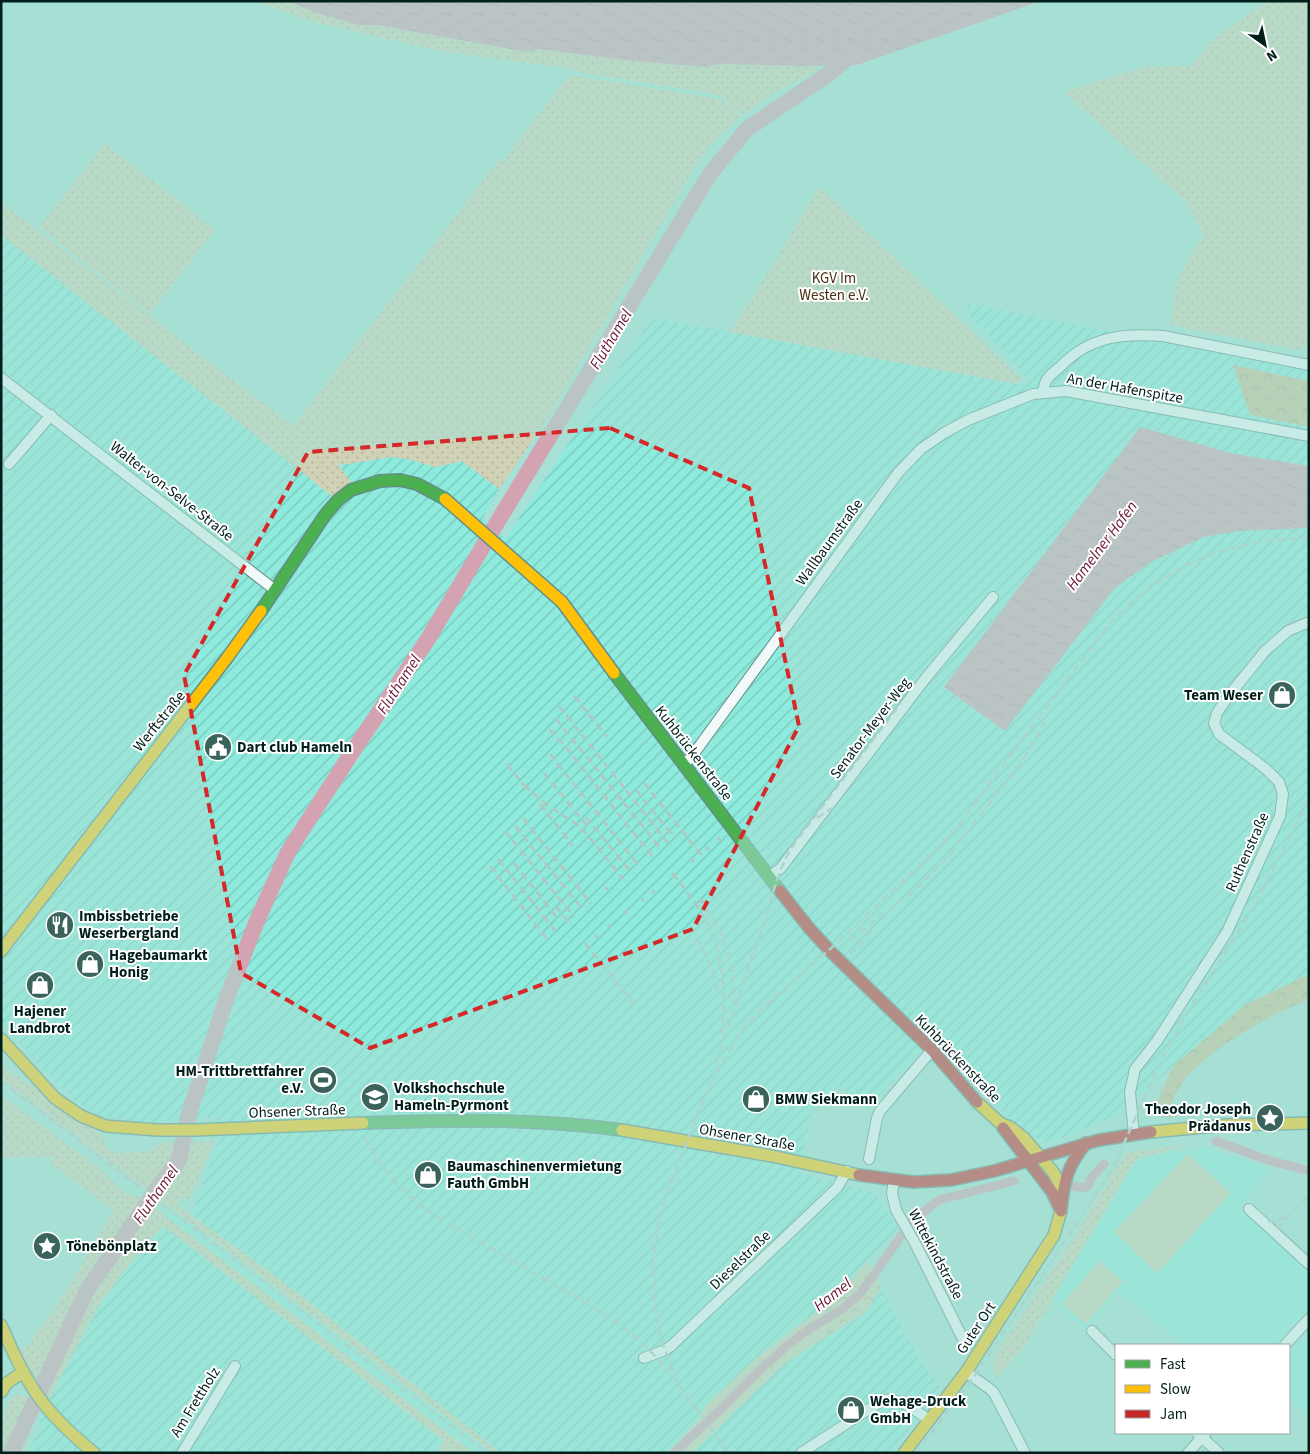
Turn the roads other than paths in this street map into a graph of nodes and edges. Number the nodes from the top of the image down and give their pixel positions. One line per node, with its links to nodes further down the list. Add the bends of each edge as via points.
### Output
1 (1308, 362): 3 (street, An der Hafenspitze, via 1163,336 1114,337 1092,343 1070,357 1046,381)
2 (1, 378): 4 (street, Walter-von-Selve-Straße)
3 (1043, 392): 5 (street, An der Hafenspitze, via 1066,391); 11 (street, Wallbaumstraße, via 968,420 944,433 909,460 690,758)
4 (50, 415): 6 (street); 8 (street, Walter-von-Selve-Straße)
5 (1309, 436)
6 (9, 464)
7 (333, 505): 8 (main road, Werftstraße); 11 (main road, Kuhbrückenstraße, via 356,487 399,479 426,486 444,498 562,602)
8 (275, 590): 13 (main road, Werftstraße, via 210,682)
9 (993, 597): 12 (street, Senator-Meyer-Weg, via 925,679 780,868)
10 (1309, 622): 18 (street, Ruthenstraße, via 1288,631 1265,651 1216,713 1214,723 1219,734 1279,782 1282,806 1227,932 1135,1069 1130,1092)
11 (683, 763): 12 (main road, Kuhbrückenstraße)
12 (770, 876): 15 (main road, Kuhbrückenstraße, via 809,928)
13 (1, 951)
14 (1, 1038): 23 (main road, Ohsener Straße, via 54,1098 84,1118 107,1126 174,1132 486,1120 547,1122 626,1130)
15 (932, 1050): 16 (main road, Kuhbrückenstraße); 21 (street, via 880,1111)
16 (1000, 1123): 20 (main road, Kuhbrückenstraße, via 1024,1138); 22 (main road, Kuhbrückenstraße)
17 (1309, 1123): 18 (main road, Ohsener Straße, via 1248,1123)
18 (1134, 1135): 19 (main road, Ohsener Straße)
19 (1086, 1143): 20 (main road, Ohsener Straße); 25 (main road, Guter Ort, via 1069,1166)
20 (1040, 1156): 22 (main road, Ohsener Straße); 25 (main road, via 1054,1173)
21 (869, 1158)
22 (1027, 1160): 24 (main road, Ohsener Straße, via 951,1180); 27 (main road, via 1052,1192)
23 (847, 1171): 24 (main road, Ohsener Straße); 35 (street, Dieselstraße, via 837,1188 671,1346)
24 (894, 1180): 32 (street, Wittekindstraße, via 892,1193 900,1220)
25 (1063, 1193): 27 (main road, Guter Ort)
26 (1249, 1209): 28 (street)
27 (1061, 1213): 37 (main road, Guter Ort, via 1054,1235)
28 (1309, 1264)
29 (1309, 1319): 33 (street)
30 (1, 1325): 38 (main road)
31 (1092, 1331): 34 (street)
32 (963, 1339)
33 (1287, 1344)
34 (1115, 1354)
35 (644, 1358)
36 (235, 1366): 43 (street, Am Frettholz)
37 (966, 1372): 40 (main road, Guter Ort); 46 (street, via 994,1393)
38 (26, 1378): 39 (main road, via 7,1383); 42 (main road, via 57,1420)
39 (1, 1392)
40 (929, 1420): 44 (street, via 900,1401 883,1400); 45 (main road, Guter Ort)
41 (1202, 1434): 47 (street); 48 (street)
42 (94, 1453)
43 (182, 1453)
44 (801, 1453)
45 (904, 1453)
46 (1025, 1453)
47 (1188, 1453)
48 (1219, 1453)

